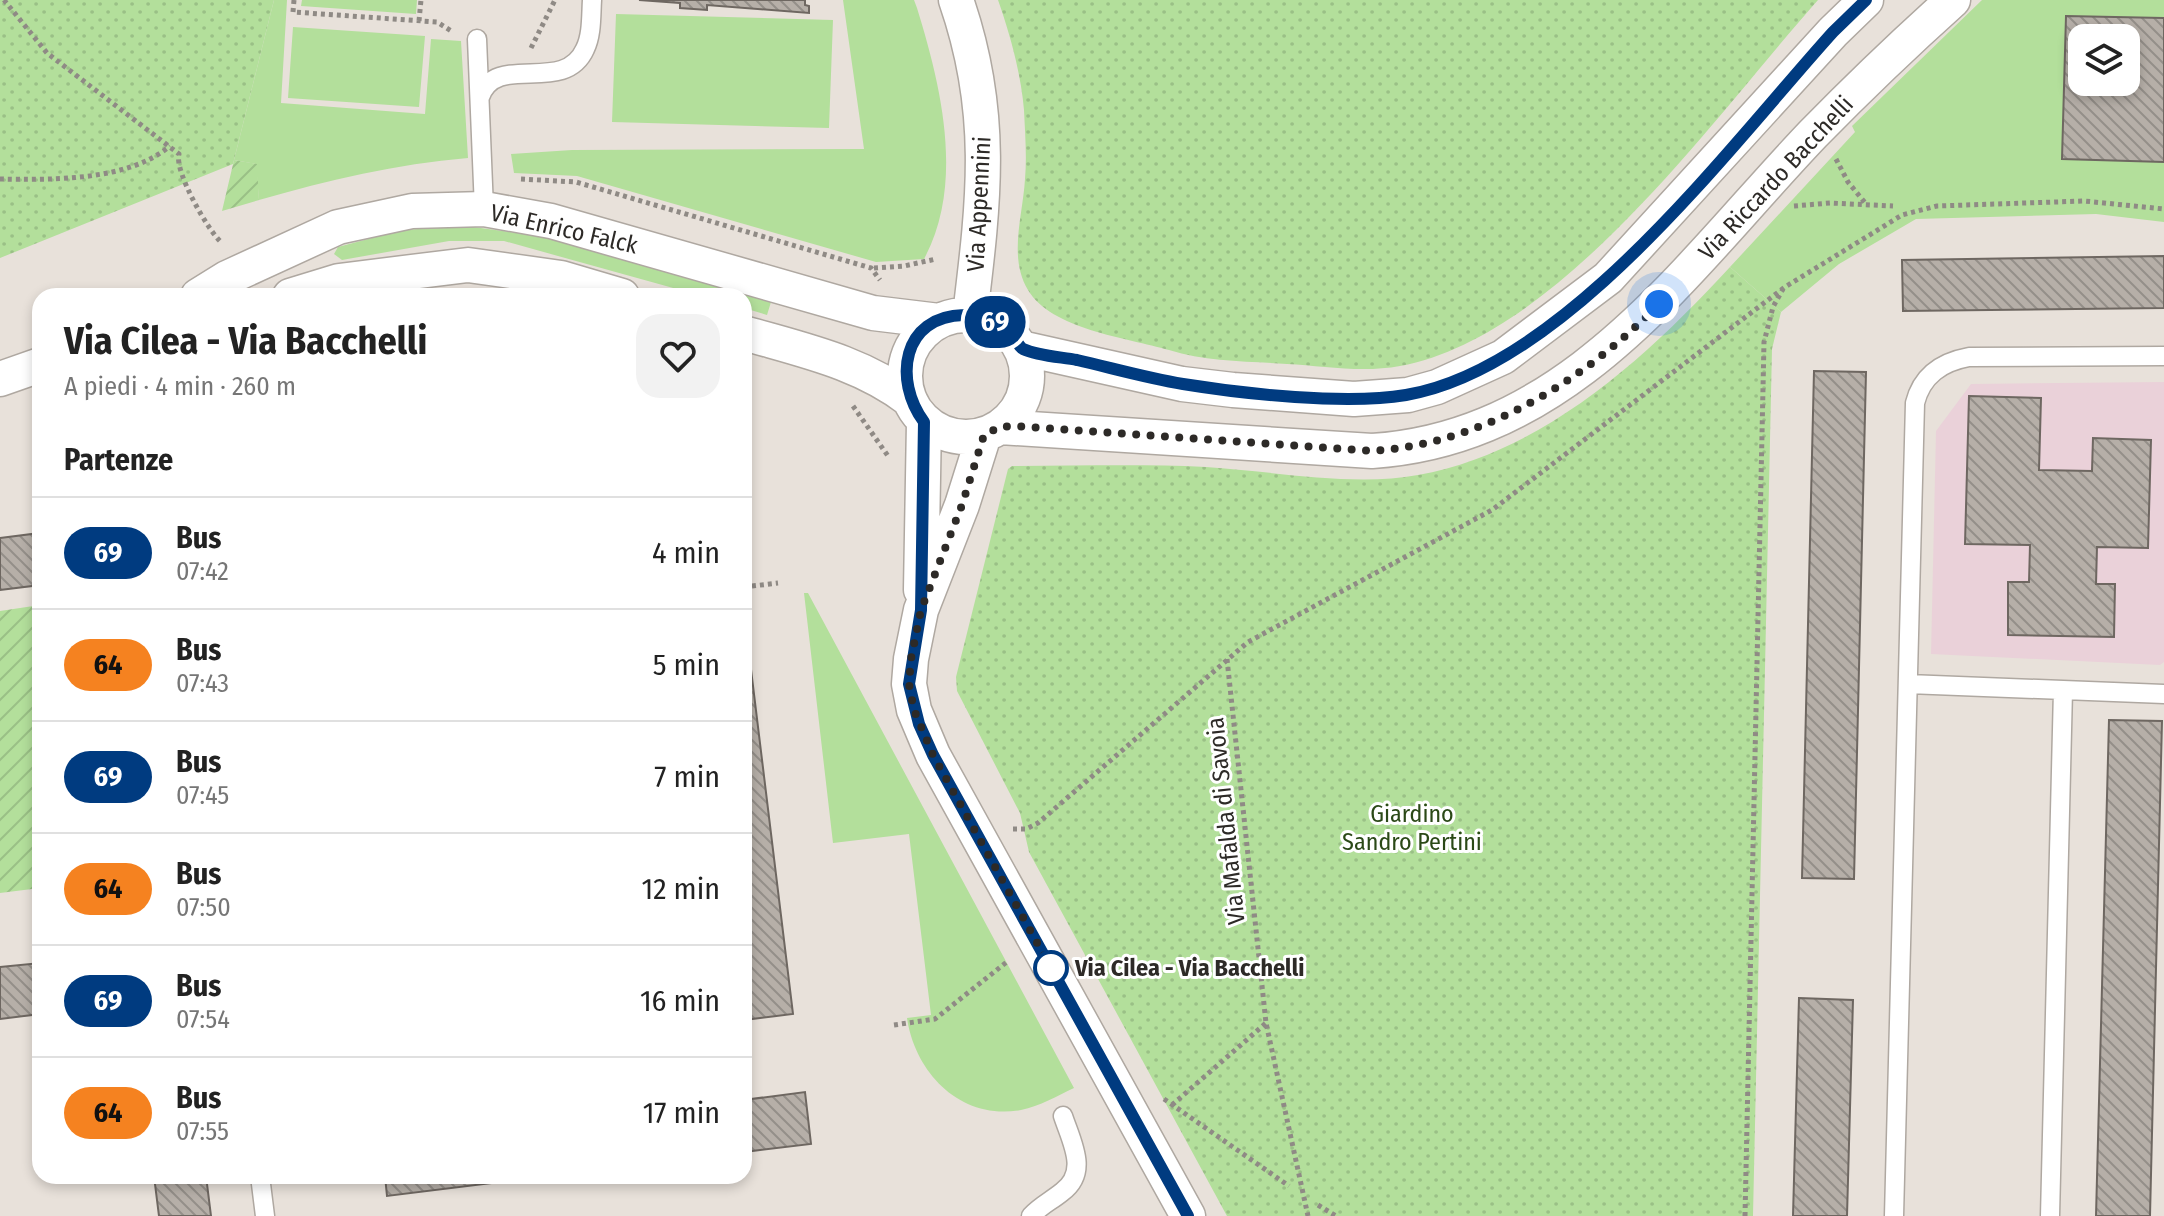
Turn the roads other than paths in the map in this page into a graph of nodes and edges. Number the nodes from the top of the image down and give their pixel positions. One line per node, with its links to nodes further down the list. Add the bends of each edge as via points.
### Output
1 (592, 0): 6 (lane, via 588,40 580,59 547,75 507,75 490,81)
2 (956, 0): 11 (street, Via Appennini, via 977,78 985,184)
3 (1866, 0): 13 (street, via 1608,278 1535,336 1466,375 1408,395 1354,399 1194,385)
4 (1953, 0): 18 (street, Via Riccardo Bacchelli, via 1814,134 1642,321 1553,390 1492,422 1427,444 1372,451)
5 (477, 39): 6 (lane)
6 (480, 97): 7 (lane)
7 (484, 209): 8 (street, Via Enrico Falck, via 412,211 338,227); 11 (street, Via Enrico Falck, via 551,221 873,313)
8 (211, 288)
9 (316, 288): 10 (street, Via Enrico Falck, via 468,265)
10 (595, 288)
11 (955, 318): 13 (street, via 1000,324); 17 (street, via 921,335 909,354 905,377)
12 (752, 335): 17 (street, via 858,367 880,378)
13 (1021, 348): 18 (street, via 1025,394 1014,415)
14 (2164, 356): 20 (lane, via 1969,357 1928,376 1915,403)
15 (32, 368): 16 (street)
16 (0, 379)
17 (917, 411): 18 (street, via 953,436); 19 (street)
18 (992, 431): 19 (street)
19 (921, 610): 27 (street, via 909,684 925,739)
20 (1908, 684): 21 (lane); 28 (lane)
21 (2063, 690): 22 (lane); 29 (lane)
22 (2164, 694)
23 (1063, 1116): 26 (lane, via 1077,1171 1073,1182)
24 (261, 1184): 25 (lane)
25 (265, 1216)
26 (1031, 1216)
27 (1188, 1216)
28 (1894, 1216)
29 (2050, 1216)

